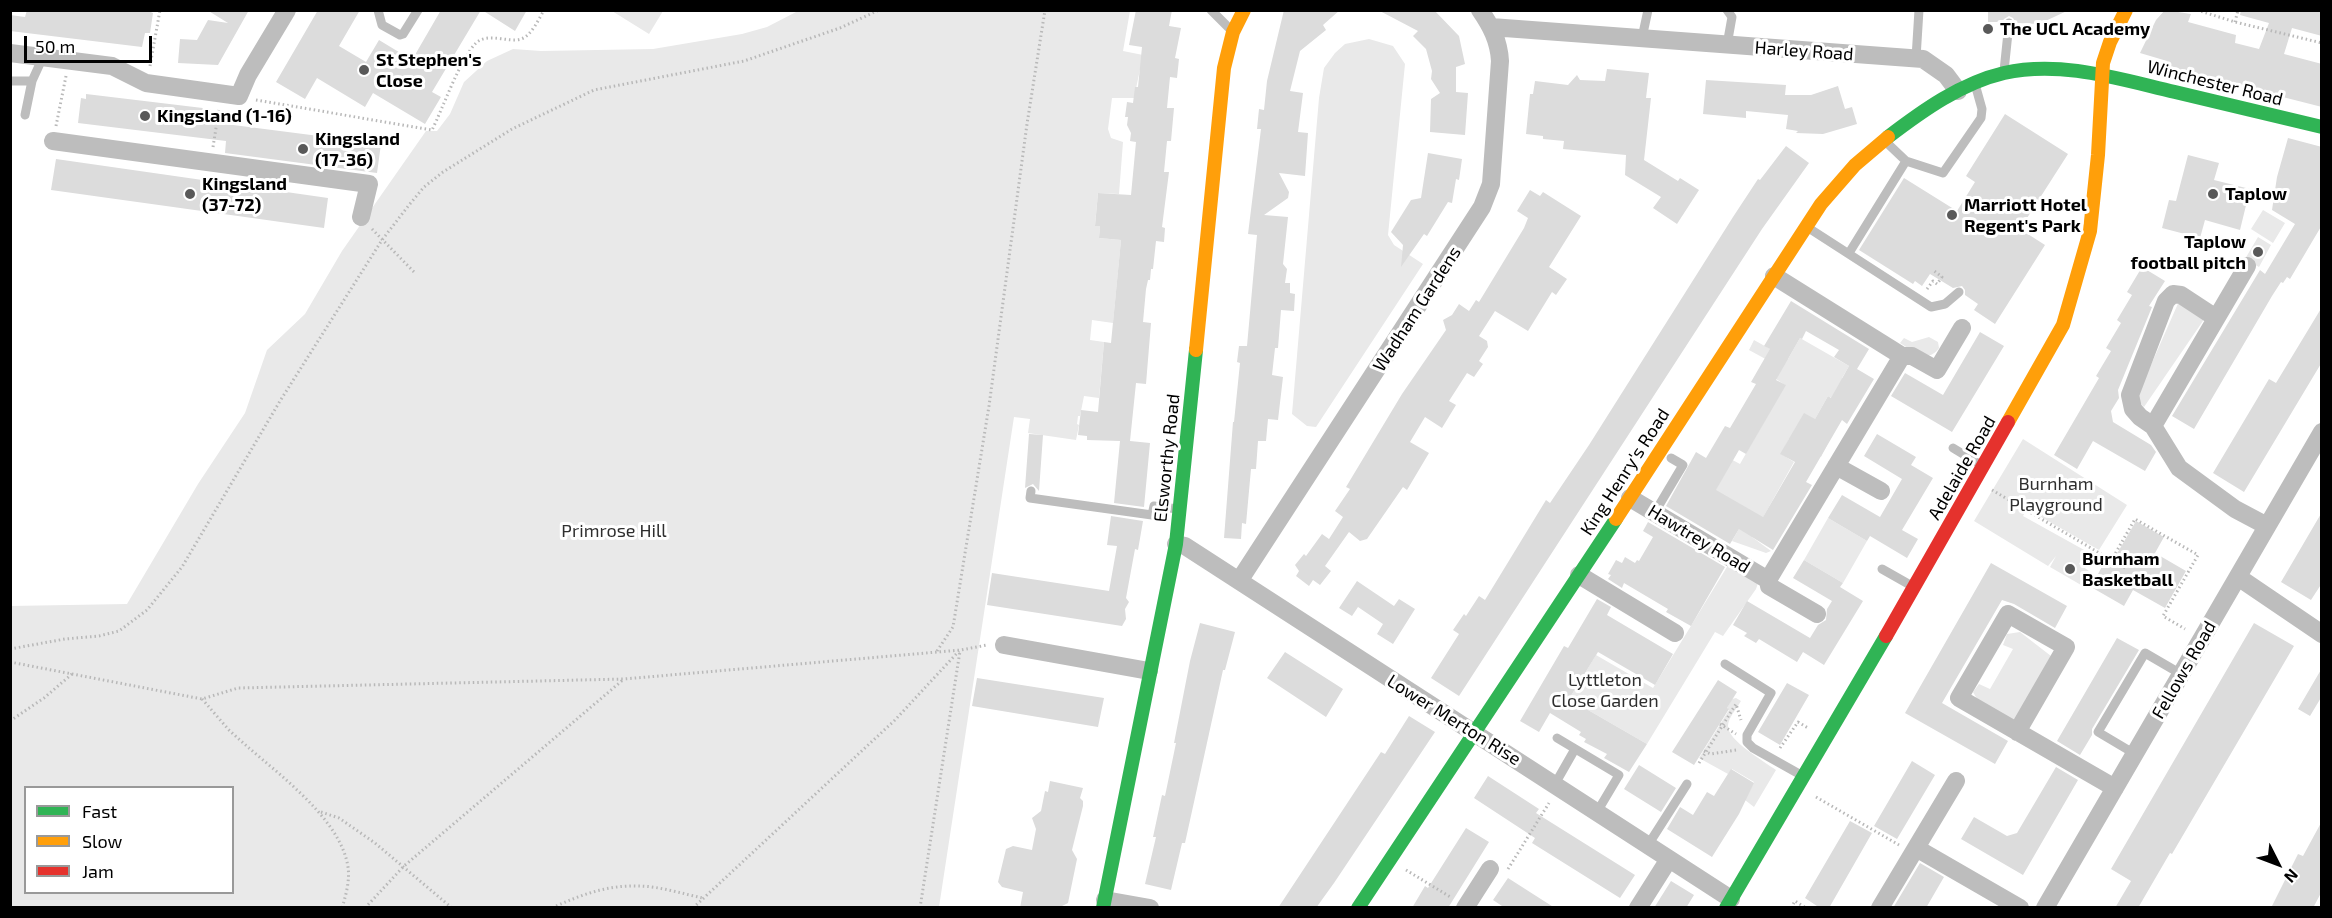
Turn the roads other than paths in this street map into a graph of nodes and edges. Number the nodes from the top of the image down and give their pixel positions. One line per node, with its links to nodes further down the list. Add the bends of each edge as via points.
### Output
1 (287, 10): 17 (street, via 248,75 230,94 146,83 112,66)
2 (378, 10): 3 (lane, via 382,25 400,35)
3 (418, 10)
4 (1211, 10): 13 (lane)
5 (1244, 10): 13 (street, Elsworthy Road)
6 (1480, 10): 12 (street, Wadham Gardens)
7 (1648, 10): 14 (lane)
8 (1727, 10): 15 (lane, via 1732,17)
9 (1919, 10): 18 (lane)
10 (2126, 10): 20 (street, Adelaide Road, via 2110,42)
11 (2009, 23): 19 (lane)
12 (1491, 27): 14 (street, Harley Road); 55 (street, Wadham Gardens, via 1500,61 1491,184 1482,207)
13 (1233, 32): 47 (street, Elsworthy Road, via 1224,68)
14 (1642, 38): 15 (street, Harley Road)
15 (1727, 45): 18 (street, Harley Road)
16 (10, 53): 17 (street)
17 (43, 57): 22 (lane)
18 (1916, 58): 23 (street, Harley Road)
19 (2004, 73): 20 (street, via 2050,68); 23 (street)
20 (2101, 73): 25 (street, Winchester Road); 43 (street, Adelaide Road, via 2090,231 2073,297 2063,325)
21 (10, 81): 22 (lane)
22 (32, 81): 24 (lane)
23 (1966, 88): 27 (street, King Henry's Road); 28 (lane, via 1982,110 1981,118 1942,173)
24 (25, 115)
25 (2322, 127)
26 (53, 141): 29 (street, via 369,184)
27 (1885, 141): 28 (lane); 30 (street, King Henry's Road, via 1859,161)
28 (1906, 161): 31 (lane)
29 (361, 217)
30 (1806, 226): 31 (lane); 33 (street, King Henry's Road)
31 (1849, 253): 34 (lane, via 1931,307 1945,304)
32 (2247, 266): 35 (street)
33 (1774, 276): 37 (street); 46 (street, King Henry's Road)
34 (1959, 292)
35 (2216, 318): 38 (street); 38 (street, via 2181,295 2173,294 2166,301 2130,395 2133,409)
36 (1962, 328): 37 (street, via 1937,370 1912,356)
37 (1902, 356): 42 (street, Hawtrey Road)
38 (2153, 426): 49 (street, via 2179,468 2235,509)
39 (2322, 432): 49 (street, Fellows Road)
40 (1953, 448): 43 (lane)
41 (1671, 458): 48 (lane, via 1683,465)
42 (1836, 466): 45 (street); 54 (street, Hawtrey Road)
43 (1983, 466): 56 (street, Adelaide Road)
44 (1031, 491): 47 (lane, via 1030,498 1152,515 1154,506)
45 (1881, 491)
46 (1630, 498): 48 (street, Hawtrey Road); 52 (street, King Henry's Road)
47 (1180, 509): 50 (street, Elsworthy Road)
48 (1654, 512): 54 (street, Hawtrey Road)
49 (2267, 526): 53 (street, Fellows Road)
50 (1176, 544): 55 (street, Lower Merton Rise); 62 (street, Elsworthy Road)
51 (1882, 569): 56 (lane)
52 (1579, 575): 58 (street); 64 (street, King Henry's Road)
53 (2238, 578): 59 (street); 63 (street, Fellows Road)
54 (1768, 580): 57 (street, Hawtrey Road, via 1769,586)
55 (1239, 581): 64 (street, Lower Merton Rise)
56 (1914, 588): 69 (street, Adelaide Road)
57 (1817, 614)
58 (1675, 633)
59 (2322, 634)
60 (1004, 645): 62 (street)
61 (1725, 664): 69 (lane, via 1771,693 1747,742)
62 (1149, 671): 80 (street, Elsworthy Road)
63 (2181, 674): 68 (street, Fellows Road); 68 (lane, via 2145,653 2098,732)
64 (1473, 732): 72 (street, Lower Merton Rise); 83 (street, King Henry's Road)
65 (2017, 732): 65 (street, via 2066,647 2008,614 1959,698); 73 (street)
66 (1557, 738): 67 (lane)
67 (1575, 749): 72 (lane); 74 (lane, via 1619,776)
68 (2135, 754): 73 (street, Fellows Road)
69 (1800, 781): 79 (street, Adelaide Road)
70 (1956, 781): 76 (street)
71 (1687, 784): 75 (lane)
72 (1557, 786): 74 (street, Lower Merton Rise)
73 (2115, 788): 87 (street, Fellows Road)
74 (1597, 812): 75 (street, Lower Merton Rise)
75 (1648, 845): 77 (street, Lower Merton Rise)
76 (1915, 851): 85 (street); 86 (street)
77 (1669, 859): 79 (street, Lower Merton Rise); 84 (street)
78 (1490, 869): 81 (street)
79 (1729, 903)
80 (1104, 904): 82 (street)
81 (1468, 906)
82 (1150, 908)
83 (1358, 908)
84 (1638, 908)
85 (1880, 908)
86 (2020, 908)
87 (2045, 908)

